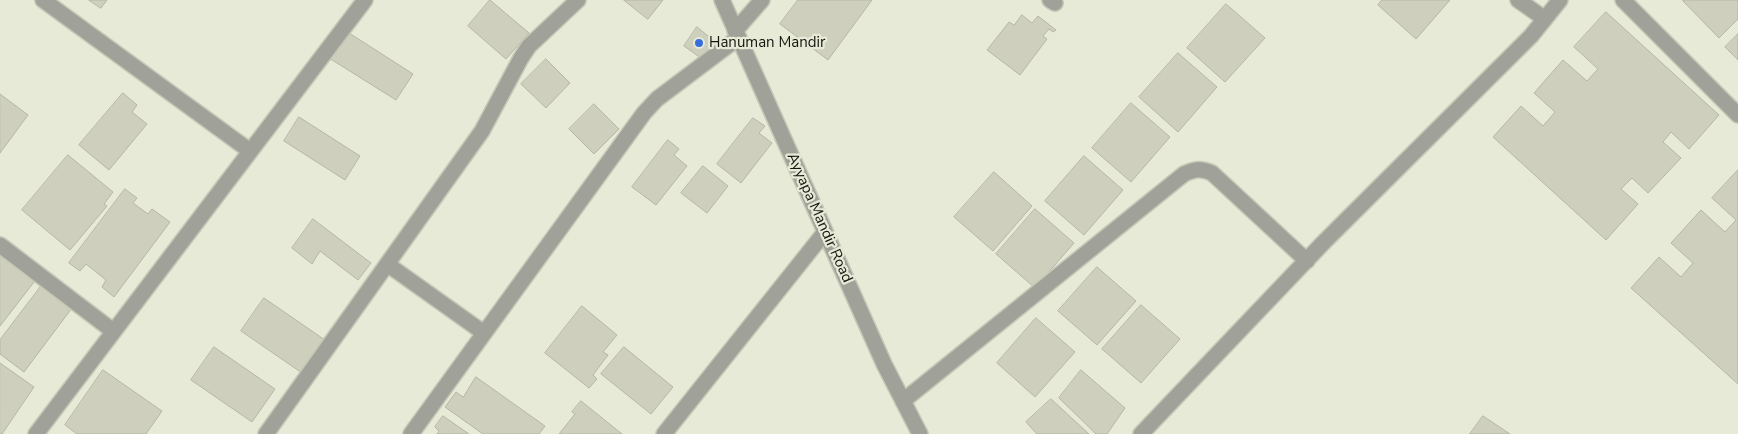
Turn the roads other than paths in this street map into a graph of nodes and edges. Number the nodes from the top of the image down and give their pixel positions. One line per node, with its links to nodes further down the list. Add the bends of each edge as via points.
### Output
1 (44, 0): 12 (street)
2 (365, 0): 12 (street)
3 (578, 0): 16 (street, via 529,46 482,131)
4 (722, 0): 10 (street, Ayyapa Mandir Road)
5 (762, 0): 10 (street)
6 (1518, 0): 9 (street)
7 (1560, 0): 9 (street)
8 (1623, 0): 11 (street)
9 (1545, 19): 15 (street)
10 (737, 34): 13 (street, Ayyapa Mandir Road); 18 (street, via 656,99 644,113)
11 (1738, 115)
12 (250, 152): 17 (street)
13 (825, 232): 19 (street, Ayyapa Mandir Road); 23 (street)
14 (0, 245): 17 (street)
15 (1307, 261): 19 (street, via 1212,173 1194,169); 25 (street)
16 (387, 264): 18 (street); 21 (street)
17 (113, 331): 20 (street)
18 (484, 333): 22 (street)
19 (903, 401): 24 (street, Ayyapa Mandir Road)
20 (36, 434)
21 (266, 434)
22 (411, 434)
23 (664, 434)
24 (920, 434)
25 (1141, 434)

